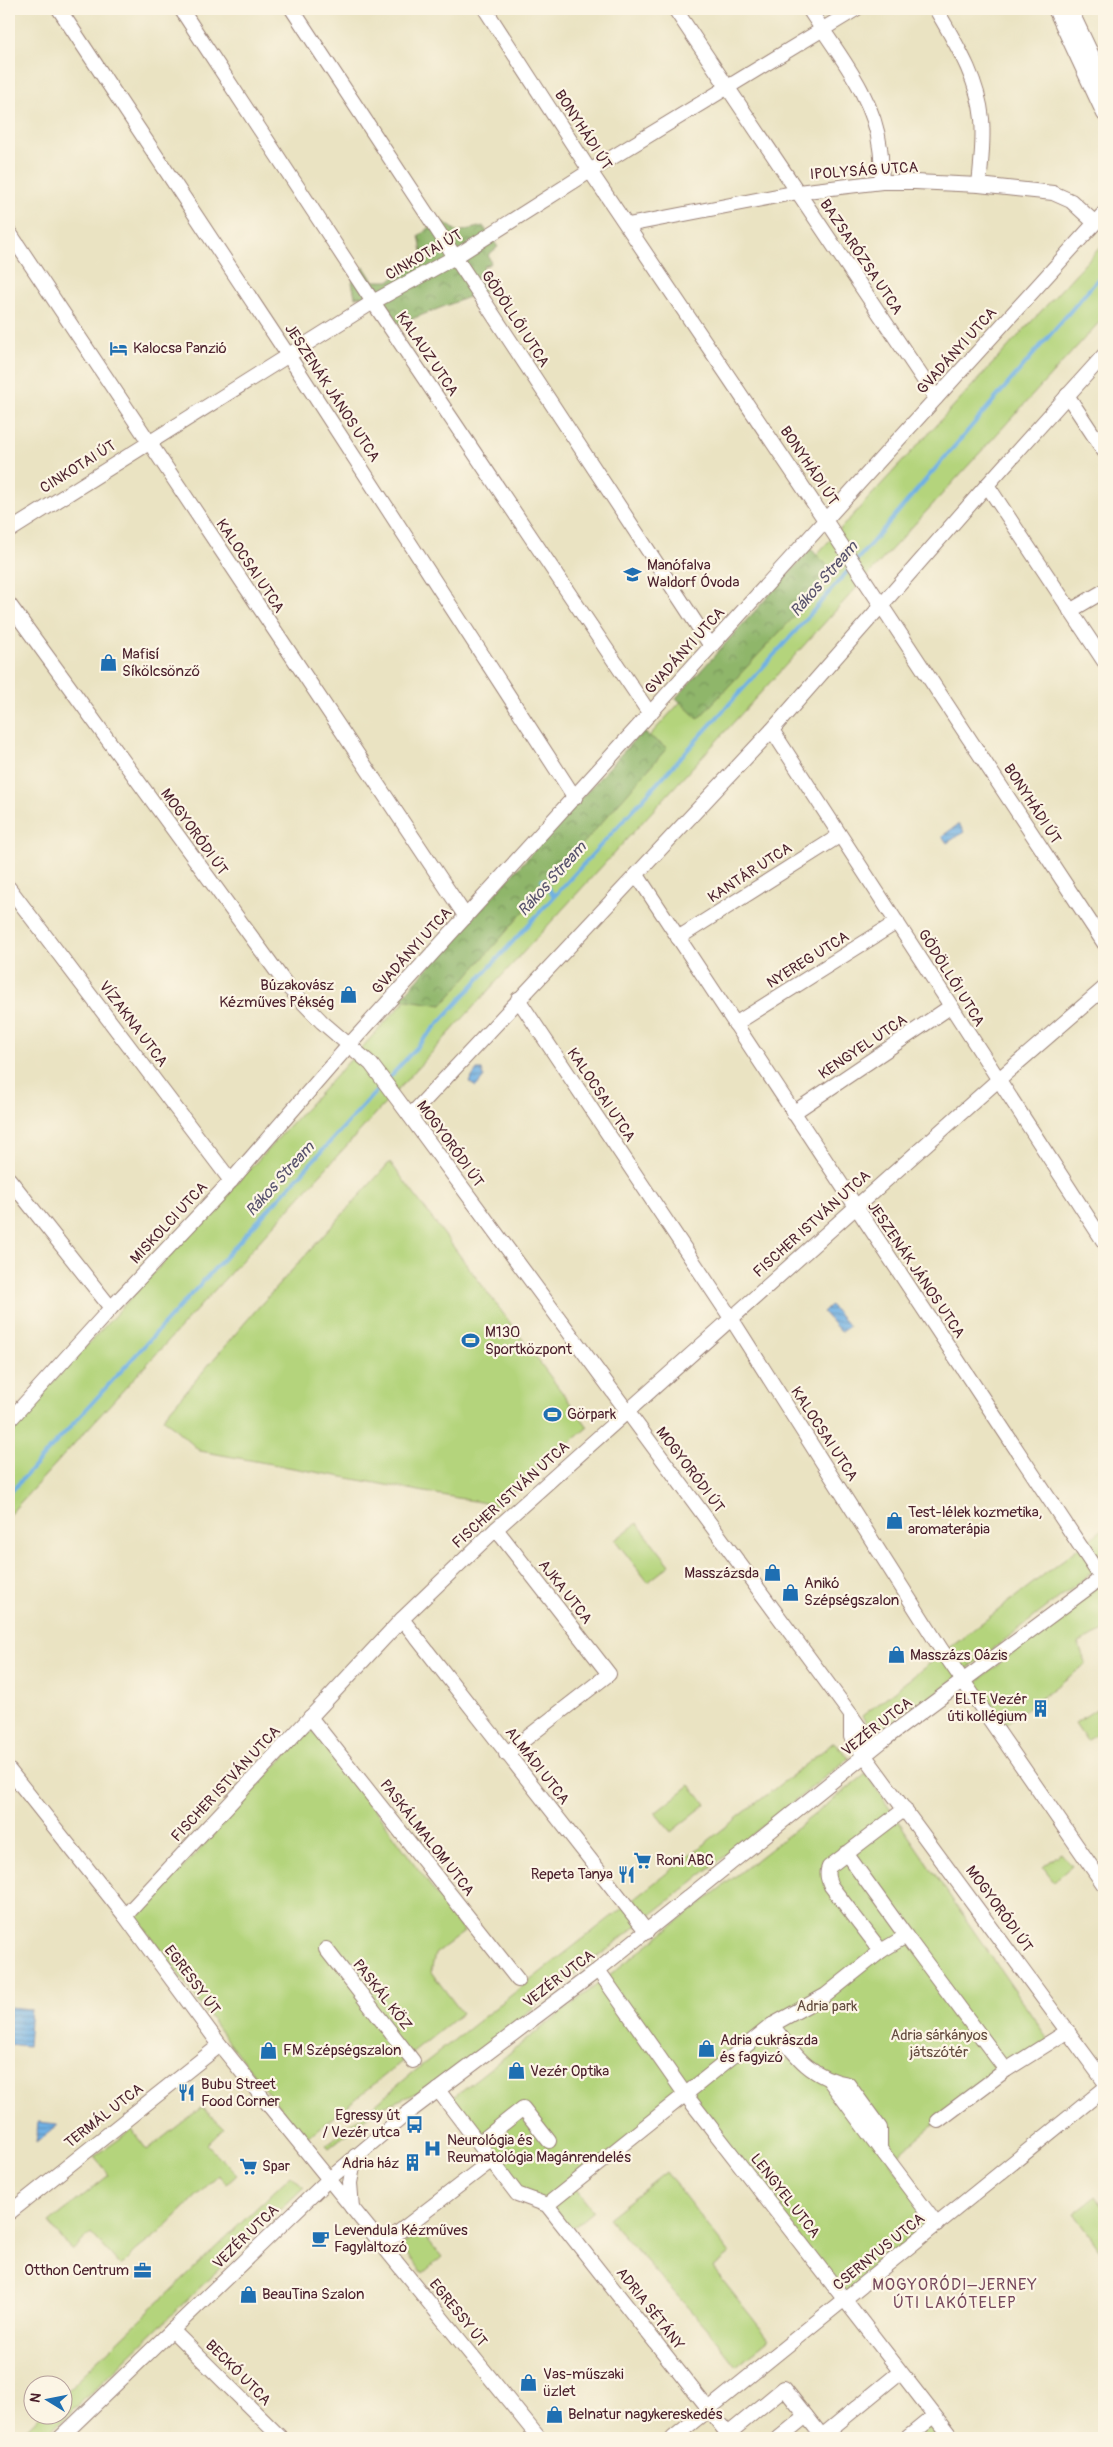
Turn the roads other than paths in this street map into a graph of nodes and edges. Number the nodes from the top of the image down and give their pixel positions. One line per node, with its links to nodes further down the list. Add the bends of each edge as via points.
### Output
1 (59, 9): 24 (street, JESZENÁK JÁNOS UTCA)
2 (181, 9): 23 (street, KALAUZ UTCA)
3 (292, 9): 22 (street, GÖDÖLLŐI UTCA)
4 (485, 9): 15 (street, BONYHÁDI ÚT)
5 (675, 9): 13 (street, BAZSARÓZSA UTCA)
6 (809, 9): 11 (street)
7 (856, 9): 11 (street, CINKOTAI ÚT)
8 (936, 9): 17 (street, via 974,81 982,119)
9 (1055, 9): 14 (street)
10 (1068, 9): 12 (main road)
11 (822, 29): 13 (street, CINKOTAI ÚT); 16 (street, via 861,89 873,118 880,147)
12 (1104, 85)
13 (727, 87): 15 (street, CINKOTAI ÚT); 18 (street, BAZSARÓZSA UTCA)
14 (1104, 114)
15 (590, 171): 20 (street, BONYHÁDI ÚT); 22 (street, CINKOTAI ÚT)
16 (882, 182): 17 (street, IPOLYSÁG UTCA); 18 (street, IPOLYSÁG UTCA)
17 (979, 185): 19 (street, IPOLYSÁG UTCA, via 1053,193)
18 (798, 192): 20 (street, IPOLYSÁG UTCA); 27 (street, BAZSARÓZSA UTCA)
19 (1100, 218): 27 (street, GVADÁNYI UTCA)
20 (628, 225): 31 (street, BONYHÁDI ÚT)
21 (9, 232): 28 (street, KALOCSAI UTCA)
22 (455, 257): 23 (street, CINKOTAI ÚT); 37 (street, GÖDÖLLŐI UTCA)
23 (373, 302): 24 (street, CINKOTAI ÚT); 39 (street, KALAUZ UTCA)
24 (288, 355): 28 (street, CINKOTAI ÚT); 41 (street, JESZENÁK JÁNOS UTCA)
25 (1104, 355): 26 (street)
26 (1067, 395): 29 (street); 30 (street)
27 (936, 398): 31 (street, GVADÁNYI UTCA)
28 (147, 443): 32 (street, CINKOTAI ÚT); 45 (street, KALOCSAI UTCA)
29 (1104, 451)
30 (987, 485): 35 (street); 36 (street)
31 (825, 520): 35 (street, BONYHÁDI ÚT); 37 (street, GVADÁNYI UTCA)
32 (9, 531)
33 (1104, 591): 36 (street)
34 (9, 604): 53 (street, MOGYORÓDI ÚT, via 288,987 322,1022)
35 (881, 605): 40 (street); 48 (street, BONYHÁDI ÚT)
36 (1070, 611): 38 (street)
37 (711, 646): 39 (street, GVADÁNYI UTCA)
38 (1104, 662)
39 (650, 714): 41 (street, GVADÁNYI UTCA)
40 (772, 730): 42 (street, GÖDÖLLŐI UTCA); 43 (street)
41 (575, 798): 45 (street, GVADÁNYI UTCA)
42 (839, 836): 46 (street, GÖDÖLLŐI UTCA); 47 (street, KANTÁR UTCA)
43 (636, 875): 47 (street, JESZENÁK JÁNOS UTCA); 50 (street)
44 (9, 888): 58 (street, VÍZAKNA UTCA)
45 (466, 916): 53 (street, GVADÁNYI UTCA)
46 (898, 922): 51 (street, GÖDÖLLŐI UTCA); 52 (street, NYEREG UTCA)
47 (678, 938): 52 (street, JESZENÁK JÁNOS UTCA)
48 (1104, 943)
49 (1104, 988): 54 (street, FISCHER ISTVÁN UTCA)
50 (518, 999): 56 (street); 62 (street, KALOCSAI UTCA)
51 (950, 1007): 54 (street, GÖDÖLLŐI UTCA); 55 (street, KENGYEL UTCA)
52 (736, 1024): 55 (street, JESZENÁK JÁNOS UTCA)
53 (350, 1044): 56 (street, MOGYORÓDI ÚT, via 371,1064); 58 (street, MISKOLCI UTCA)
54 (998, 1080): 59 (street, FISCHER ISTVÁN UTCA); 60 (street, GÖDÖLLŐI UTCA)
55 (794, 1113): 59 (street, JESZENÁK JÁNOS UTCA)
56 (410, 1116): 63 (street, MOGYORÓDI ÚT)
57 (9, 1180): 61 (street)
58 (231, 1181): 61 (street, MISKOLCI UTCA)
59 (856, 1208): 62 (street, FISCHER ISTVÁN UTCA); 66 (street, JESZENÁK JÁNOS UTCA)
60 (1104, 1242)
61 (111, 1308): 64 (street, MISKOLCI UTCA)
62 (731, 1318): 63 (street, FISCHER ISTVÁN UTCA); 68 (street, KALOCSAI UTCA)
63 (627, 1413): 65 (street, FISCHER ISTVÁN UTCA); 71 (street, MOGYORÓDI ÚT, via 851,1715 864,1734)
64 (9, 1421)
65 (496, 1529): 67 (street, FISCHER ISTVÁN UTCA); 70 (street, AJKA UTCA, via 609,1674)
66 (1103, 1579): 68 (street, VEZÉR UTCA)
67 (402, 1620): 69 (street, FISCHER ISTVÁN UTCA); 70 (street, ALMÁDI UTCA)
68 (965, 1682): 71 (street, VEZÉR UTCA); 75 (street, KALOCSAI UTCA)
69 (310, 1717): 76 (street, FISCHER ISTVÁN UTCA); 82 (street, PASKÁLMALOM UTCA)
70 (506, 1754): 77 (street, ALMÁDI UTCA)
71 (866, 1756): 73 (street, MOGYORÓDI ÚT); 77 (street, VEZÉR UTCA)
72 (9, 1770): 76 (street, EGRESSY ÚT)
73 (905, 1809): 74 (street); 84 (street, MOGYORÓDI ÚT)
74 (846, 1853): 78 (street); 80 (street, via 829,1867 827,1878)
75 (1104, 1885)
76 (125, 1916): 85 (street, EGRESSY ÚT)
77 (647, 1932): 81 (street, VEZÉR UTCA)
78 (906, 1936): 80 (street); 87 (street)
79 (326, 1949): 86 (street, PASKÁL KÖZ)
80 (881, 1951): 83 (street, via 826,1995)
81 (598, 1970): 90 (street, VEZÉR UTCA); 91 (street, LENGYEL UTCA)
82 (518, 1980)
83 (772, 2025): 91 (street); 101 (street, via 800,2061 830,2081 848,2084 880,2128 880,2149)
84 (1068, 2031): 87 (street); 88 (street, MOGYORÓDI ÚT)
85 (220, 2045): 97 (street, EGRESSY ÚT); 100 (street, TERMÁL UTCA)
86 (413, 2061)
87 (1006, 2070): 92 (street)
88 (1104, 2081)
89 (1104, 2089): 101 (street, CSERNYUS UTCA)
90 (438, 2090): 94 (street); 95 (street, VEZÉR UTCA)
91 (685, 2094): 98 (street); 103 (street, LENGYEL UTCA)
92 (938, 2121)
93 (549, 2141): 94 (street, via 523,2108)
94 (479, 2143): 96 (street)
95 (355, 2156): 97 (street, VEZÉR UTCA); 99 (street, via 350,2183)
96 (492, 2160): 98 (street, via 517,2194); 102 (street)
97 (328, 2180): 99 (street, EGRESSY ÚT); 104 (street, VEZÉR UTCA)
98 (547, 2204): 106 (street, ADRIA SÉTÁNY)
99 (352, 2208): 102 (street, EGRESSY ÚT)
100 (9, 2213)
101 (938, 2225): 103 (street, CSERNYUS UTCA)
102 (382, 2245): 112 (street, EGRESSY ÚT)
103 (844, 2300): 105 (street, LENGYEL UTCA); 106 (street, CSERNYUS UTCA)
104 (172, 2330): 110 (street, VEZÉR UTCA); 111 (street, BECKÓ UTCA)
105 (900, 2372): 107 (street, ADRIA SÉTÁNY, via 822,2436); 108 (street, LENGYEL UTCA)
106 (709, 2410): 109 (street, ADRIA SÉTÁNY); 113 (street, CSERNYUS UTCA)
107 (806, 2416): 109 (street, ADRIA SÉTÁNY, via 784,2388); 114 (street)
108 (934, 2416): 115 (street); 116 (street, LENGYEL UTCA)
109 (729, 2436)
110 (60, 2438)
111 (281, 2438)
112 (539, 2438)
113 (673, 2438)
114 (779, 2438)
115 (907, 2438)
116 (952, 2438)

